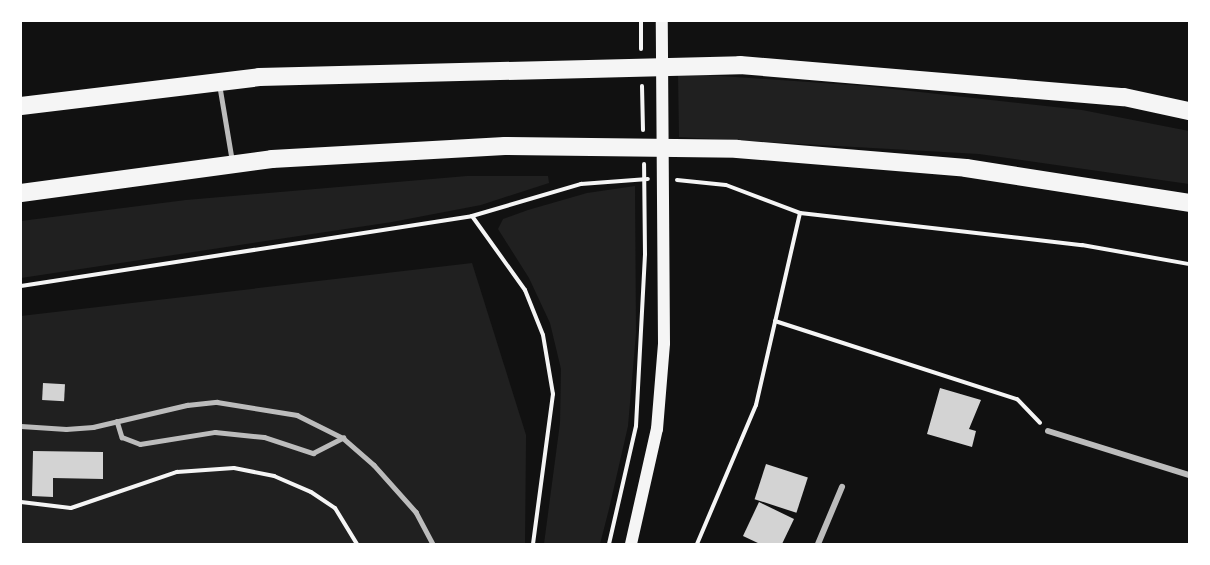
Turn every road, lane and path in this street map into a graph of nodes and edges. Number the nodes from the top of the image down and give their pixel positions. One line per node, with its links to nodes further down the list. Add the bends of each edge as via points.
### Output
1 (662, 21): 27 (main road, via 664,343 657,429)
2 (219, 82): 3 (highway); 4 (highway, via 259,77 740,65 1124,96); 5 (lane)
3 (21, 106)
4 (1189, 111)
5 (233, 164): 8 (highway); 9 (highway, via 505,146 737,149 966,168)
6 (653, 180): 11 (path, via 581,184)
7 (674, 180): 10 (path, via 726,185)
8 (21, 193)
9 (1189, 203)
10 (800, 213): 13 (path, via 1082,246); 15 (path)
11 (472, 216): 14 (path); 25 (path, via 525,290 543,335 553,394)
12 (645, 254): 26 (path, via 636,426)
13 (1189, 264)
14 (21, 286)
15 (775, 321): 18 (path, via 1017,399); 28 (path, via 756,405)
16 (117, 421): 17 (lane, via 66,429); 19 (lane, via 218,402 297,415); 19 (lane, via 122,437 140,444 215,432 264,437 313,453)
17 (21, 426)
18 (1048, 431): 20 (street)
19 (342, 438): 24 (lane, via 399,492)
20 (1189, 475)
21 (842, 487): 29 (street)
22 (21, 502): 23 (path, via 71,508 177,471 234,468 274,476 311,492 335,508)
23 (357, 544)
24 (433, 544)
25 (533, 544)
26 (609, 544)
27 (631, 544)
28 (697, 544)
29 (818, 544)

